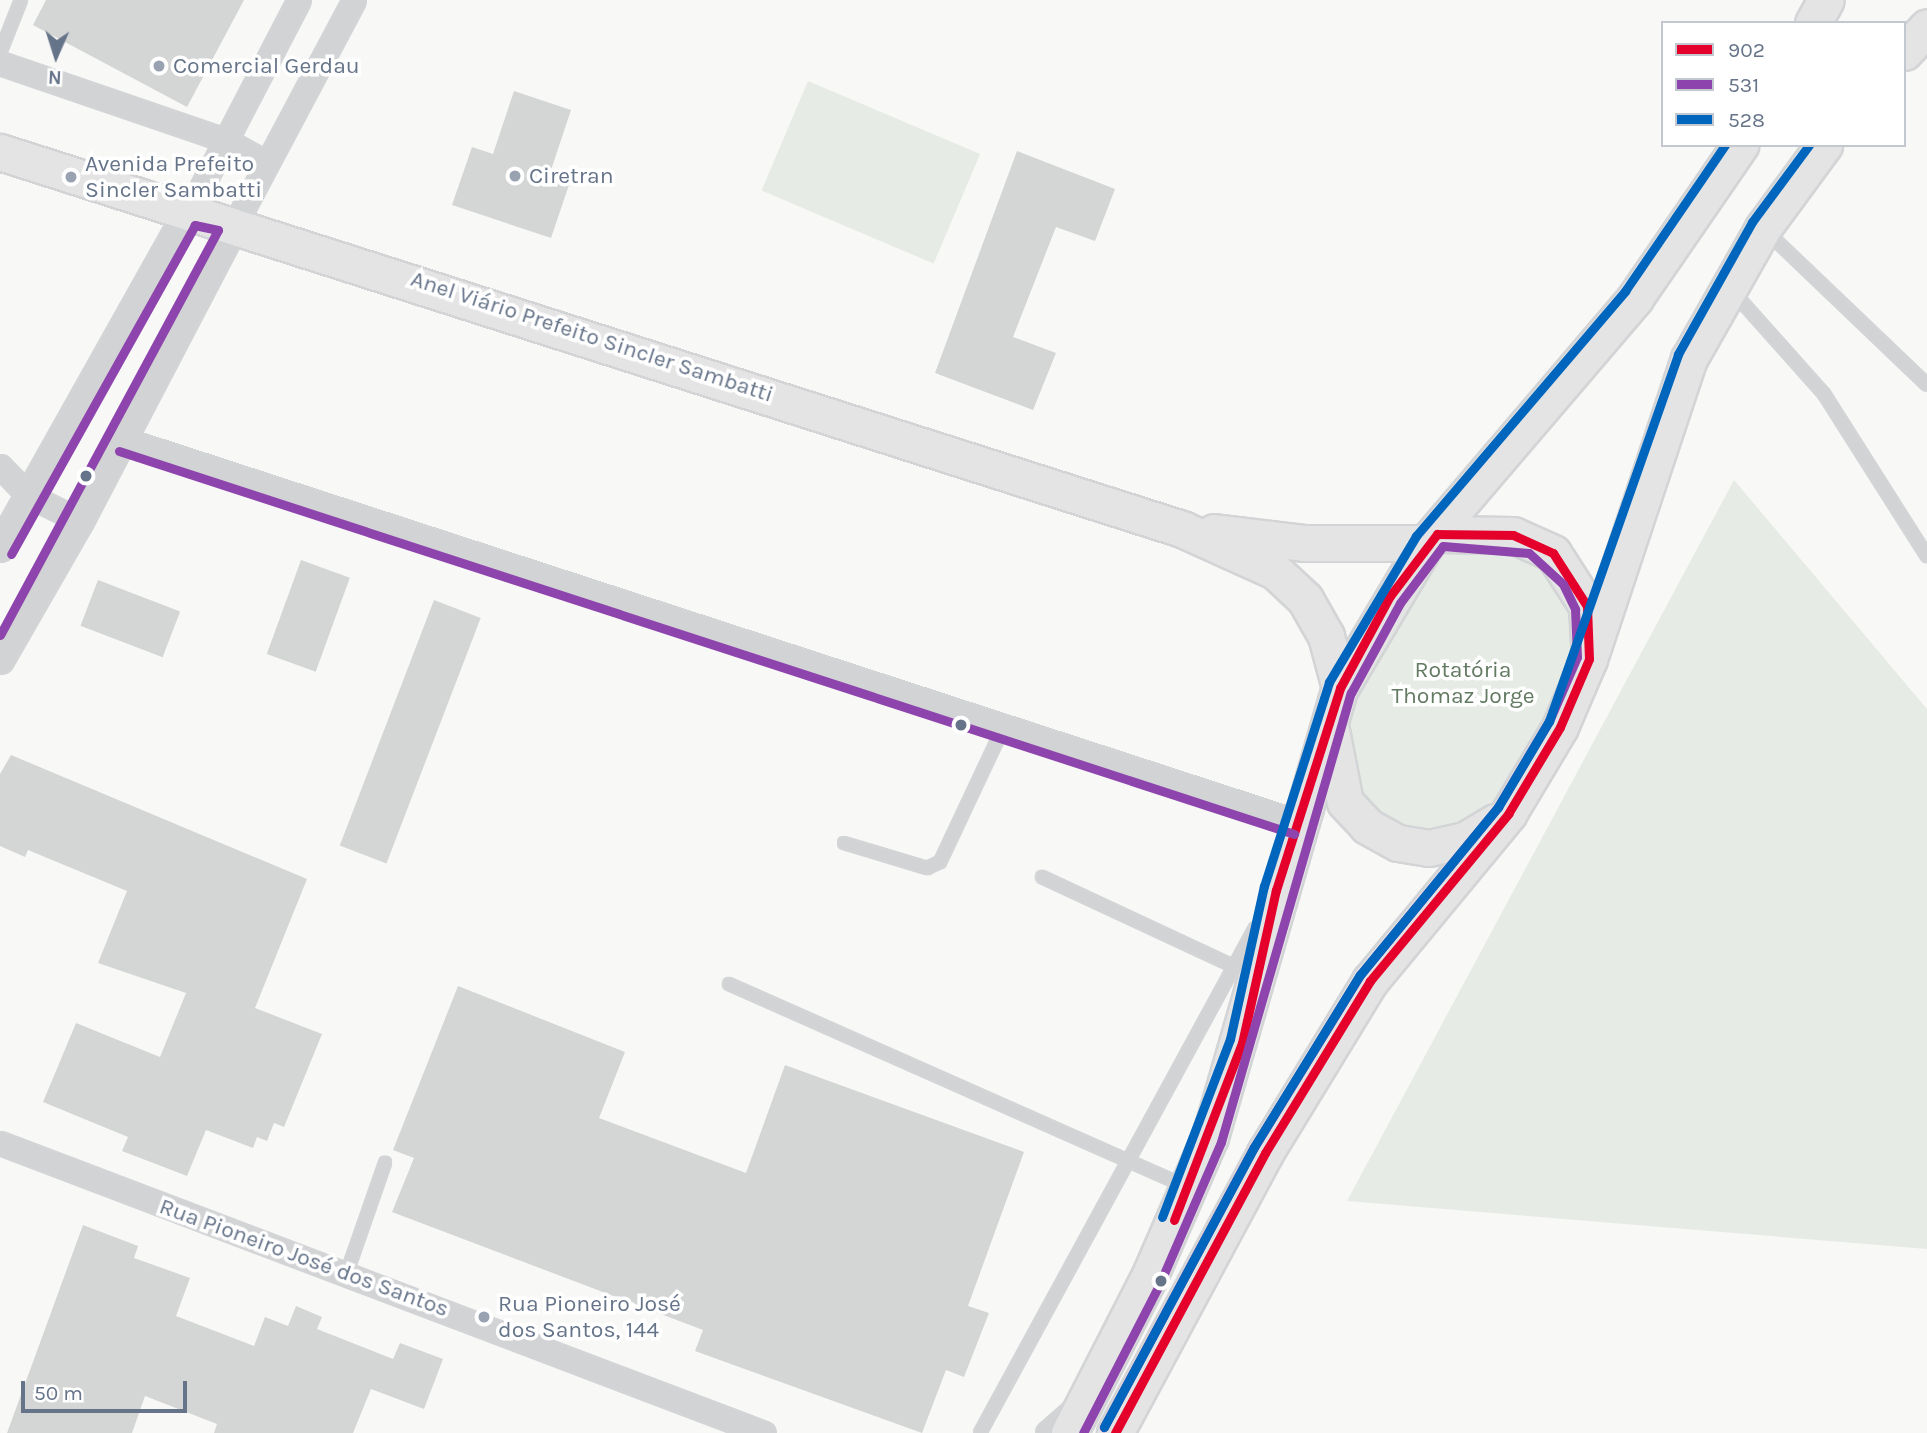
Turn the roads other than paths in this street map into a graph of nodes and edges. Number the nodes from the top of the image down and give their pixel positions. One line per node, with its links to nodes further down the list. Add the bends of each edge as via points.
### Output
1 (21, 0): 8 (lane)
2 (299, 0): 10 (street)
3 (354, 0): 14 (street)
4 (1826, 0): 5 (highway)
5 (1814, 21)
6 (1927, 27): 7 (highway)
7 (1906, 50)
8 (0, 53)
9 (0, 63): 10 (street)
10 (225, 140): 14 (street); 15 (street)
11 (1739, 147): 25 (highway, via 1635,298)
12 (1823, 147): 17 (highway)
13 (0, 152): 15 (highway, Anel Viário Prefeito Sincler Sambatti)
14 (265, 162): 16 (street)
15 (189, 211): 16 (highway, Anel Viário Prefeito Sincler Sambatti); 22 (street)
16 (236, 222): 20 (street); 24 (highway, Anel Viário Prefeito Sincler Sambatti)
17 (1763, 228): 18 (highway); 19 (lane)
18 (1728, 285): 27 (lane, via 1824,394); 28 (highway, via 1689,359)
19 (1927, 386)
20 (123, 439): 23 (street); 31 (street)
21 (0, 466): 22 (street)
22 (28, 495): 23 (street); 26 (street)
23 (80, 521): 29 (street)
24 (1182, 529): 25 (highway, Anel Viário Prefeito Sincler Sambatti, via 1305,543); 30 (highway, Anel Viário Prefeito Sincler Sambatti, via 1275,571 1305,599 1326,636)
25 (1432, 539): 28 (highway, Anel Viário Prefeito Sincler Sambatti, via 1513,535 1553,553 1587,606); 30 (highway, via 1390,596)
26 (0, 548)
27 (1927, 556)
28 (1589, 659): 32 (highway, via 1560,727)
29 (0, 660)
30 (1335, 702): 32 (highway, Anel Viário Prefeito Sincler Sambatti, via 1332,758 1345,802 1377,832 1429,848 1465,840); 33 (highway)
31 (1004, 726): 33 (street); 34 (lane, via 940,862 927,868)
32 (1508, 814): 48 (highway, via 1370,981 1265,1153)
33 (1298, 822): 36 (highway)
34 (844, 844)
35 (1042, 877): 36 (lane)
36 (1245, 972): 40 (lane); 41 (highway, via 1242,1043)
37 (729, 984): 40 (lane)
38 (0, 1143): 42 (street, Rua Pioneiro José dos Santos)
39 (385, 1163): 42 (lane)
40 (1127, 1164): 41 (lane); 45 (lane)
41 (1188, 1187): 43 (highway)
42 (346, 1275): 44 (street, Rua Pioneiro José dos Santos)
43 (1090, 1394): 46 (street); 47 (highway)
44 (764, 1433)
45 (980, 1433)
46 (1047, 1433)
47 (1069, 1433)
48 (1115, 1433)

